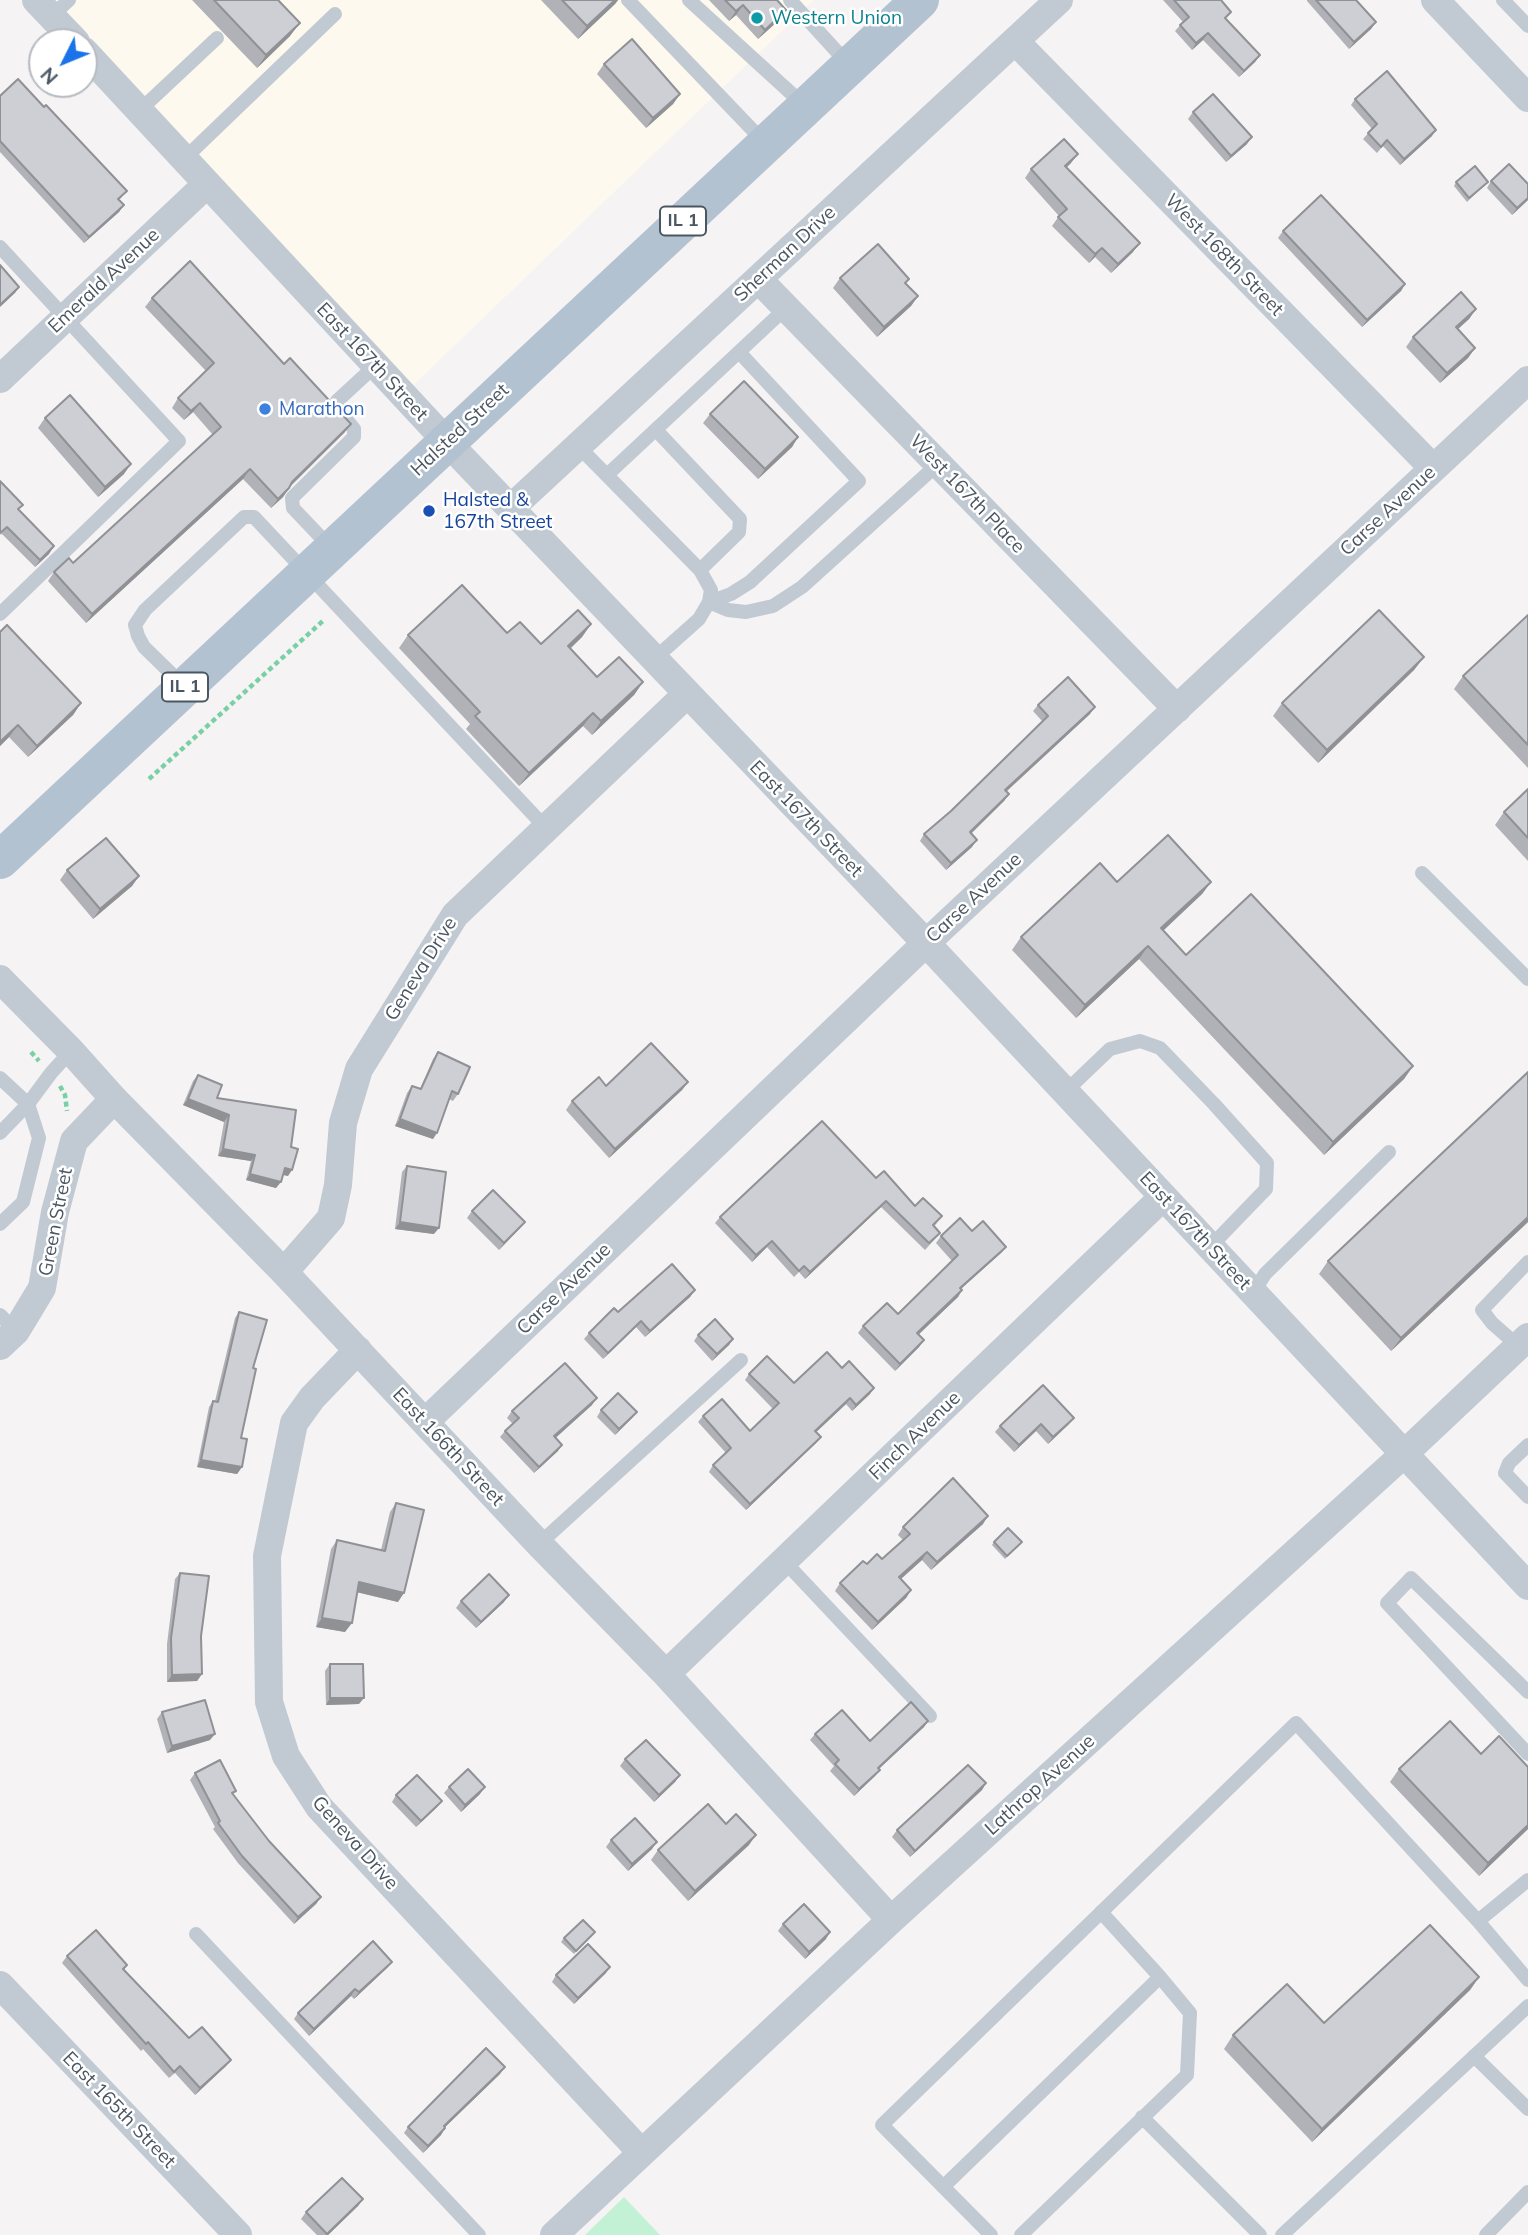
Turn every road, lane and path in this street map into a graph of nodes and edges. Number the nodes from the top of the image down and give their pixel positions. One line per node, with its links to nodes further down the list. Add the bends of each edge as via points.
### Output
1 (628, 0): 19 (lane)
2 (689, 0): 17 (lane)
3 (790, 0): 15 (lane)
4 (920, 0): 15 (main road, Halsted Street / IL 1)
5 (1059, 0): 13 (street, Sherman Drive)
6 (1435, 0): 16 (street)
7 (1503, 0): 10 (lane)
8 (52, 5): 11 (street)
9 (335, 14): 20 (lane)
10 (1528, 26)
11 (66, 28)
12 (217, 38): 18 (lane)
13 (1015, 41): 23 (street, Sherman Drive); 34 (street, West 168th Street)
14 (98, 66): 18 (street, East 167th Street)
15 (850, 66): 17 (main road, Halsted Street / IL 1)
16 (1528, 98)
17 (806, 107): 19 (main road, Halsted Street / IL 1)
18 (139, 111): 20 (street, East 167th Street)
19 (766, 144): 31 (main road, Halsted Street / IL 1)
20 (184, 159): 21 (street, East 167th Street)
21 (207, 184): 25 (street, Emerald Avenue); 27 (street, East 167th Street)
22 (0, 247): 25 (lane)
23 (758, 279): 24 (street, West 167th Place); 32 (street, Sherman Drive)
24 (786, 308): 26 (lane); 33 (street, West 167th Place)
25 (65, 317): 28 (street, Emerald Avenue); 40 (lane, via 178,441)
26 (739, 352): 30 (lane); 39 (lane, via 859,481 750,582)
27 (376, 365): 31 (street, East 167th Street); 37 (lane, via 337,401 354,437 292,498)
28 (0, 379)
29 (1528, 380): 34 (street, Carse Avenue)
30 (656, 430): 35 (lane); 38 (lane, via 740,519 740,532)
31 (447, 443): 36 (street, East 167th Street); 37 (main road, Halsted Street / IL 1)
32 (578, 446): 35 (lane); 36 (street, Sherman Drive)
33 (938, 464): 39 (lane, via 802,587 773,606 746,612); 45 (street, West 167th Place)
34 (1433, 468): 45 (street, Carse Avenue)
35 (607, 475): 38 (lane)
36 (510, 508): 42 (street, East 167th Street)
37 (319, 561): 43 (main road, Halsted Street / IL 1); 43 (lane, via 254,517 244,517 234,526 145,610 135,625 144,647); 47 (lane)
38 (700, 570): 39 (lane, via 711,590)
39 (709, 602): 42 (lane, via 699,619)
40 (0, 614)
41 (328, 616): 46 (path)
42 (653, 660): 44 (street, East 167th Street)
43 (185, 687): 48 (main road, Halsted Street / IL 1)
44 (686, 695): 47 (street, Geneva Drive); 50 (street, East 167th Street)
45 (1177, 709): 50 (street, Carse Avenue)
46 (149, 779)
47 (545, 827): 64 (street, Geneva Drive, via 455,915 359,1069 343,1123 331,1218)
48 (0, 860)
49 (1422, 873): 52 (lane)
50 (926, 943): 55 (street, East 167th Street); 70 (street, Carse Avenue)
51 (0, 979): 53 (street, East 166th Street)
52 (1528, 979)
53 (71, 1051): 56 (street, East 166th Street); 57 (lane)
54 (3, 1086): 57 (lane)
55 (1065, 1092): 60 (street, East 167th Street); 62 (lane, via 1110,1049 1140,1041 1160,1048 1214,1104 1268,1163 1266,1189)
56 (114, 1100): 64 (street, East 166th Street); 66 (street, Green Street, via 74,1141 42,1288)
57 (28, 1104): 58 (lane); 61 (lane, via 38,1138 23,1202)
58 (0, 1133)
59 (1388, 1152): 65 (lane, via 1265,1274)
60 (1163, 1197): 62 (street, East 167th Street); 75 (street, Finch Avenue)
61 (0, 1224)
62 (1210, 1247): 65 (street, East 167th Street)
63 (1528, 1262): 67 (lane, via 1482,1310 1492,1324)
64 (284, 1272): 68 (street, East 166th Street)
65 (1254, 1293): 72 (street, East 167th Street)
66 (5, 1331)
67 (1523, 1342): 72 (street, Lathrop Avenue)
68 (358, 1350): 70 (street, East 166th Street); 93 (street, Geneva Drive, via 294,1423 267,1556 269,1702 286,1756 319,1807)
69 (741, 1360): 74 (lane)
70 (425, 1422): 74 (street, East 166th Street)
71 (1528, 1445): 73 (lane, via 1505,1473)
72 (1404, 1454): 76 (street, East 167th Street); 83 (street, Lathrop Avenue)
73 (1528, 1497)
74 (539, 1544): 77 (street, East 166th Street)
75 (784, 1560): 77 (street, Finch Avenue); 79 (lane)
76 (1528, 1586)
77 (666, 1674): 83 (street, East 166th Street)
78 (1528, 1692): 80 (lane, via 1411,1578 1387,1603)
79 (930, 1716)
80 (1528, 1754)
81 (1528, 1880): 84 (lane)
82 (1101, 1912): 84 (lane, via 1296,1723); 86 (lane); 94 (lane, via 882,2125)
83 (891, 1920): 93 (street, Lathrop Avenue)
84 (1478, 1921): 87 (lane)
85 (196, 1934): 97 (lane)
86 (1160, 1977): 92 (lane, via 1190,2013 1187,2075); 94 (lane)
87 (1528, 1980)
88 (0, 1985): 96 (street, East 165th Street)
89 (1528, 2006): 90 (lane)
90 (1474, 2056): 91 (lane); 102 (lane)
91 (1528, 2109)
92 (1143, 2117): 100 (lane); 101 (lane)
93 (641, 2152): 98 (street, Lathrop Avenue)
94 (943, 2187): 99 (lane)
95 (1528, 2192): 103 (lane)
96 (238, 2235)
97 (479, 2235)
98 (554, 2235)
99 (991, 2235)
100 (1021, 2235)
101 (1260, 2235)
102 (1282, 2235)
103 (1486, 2235)

